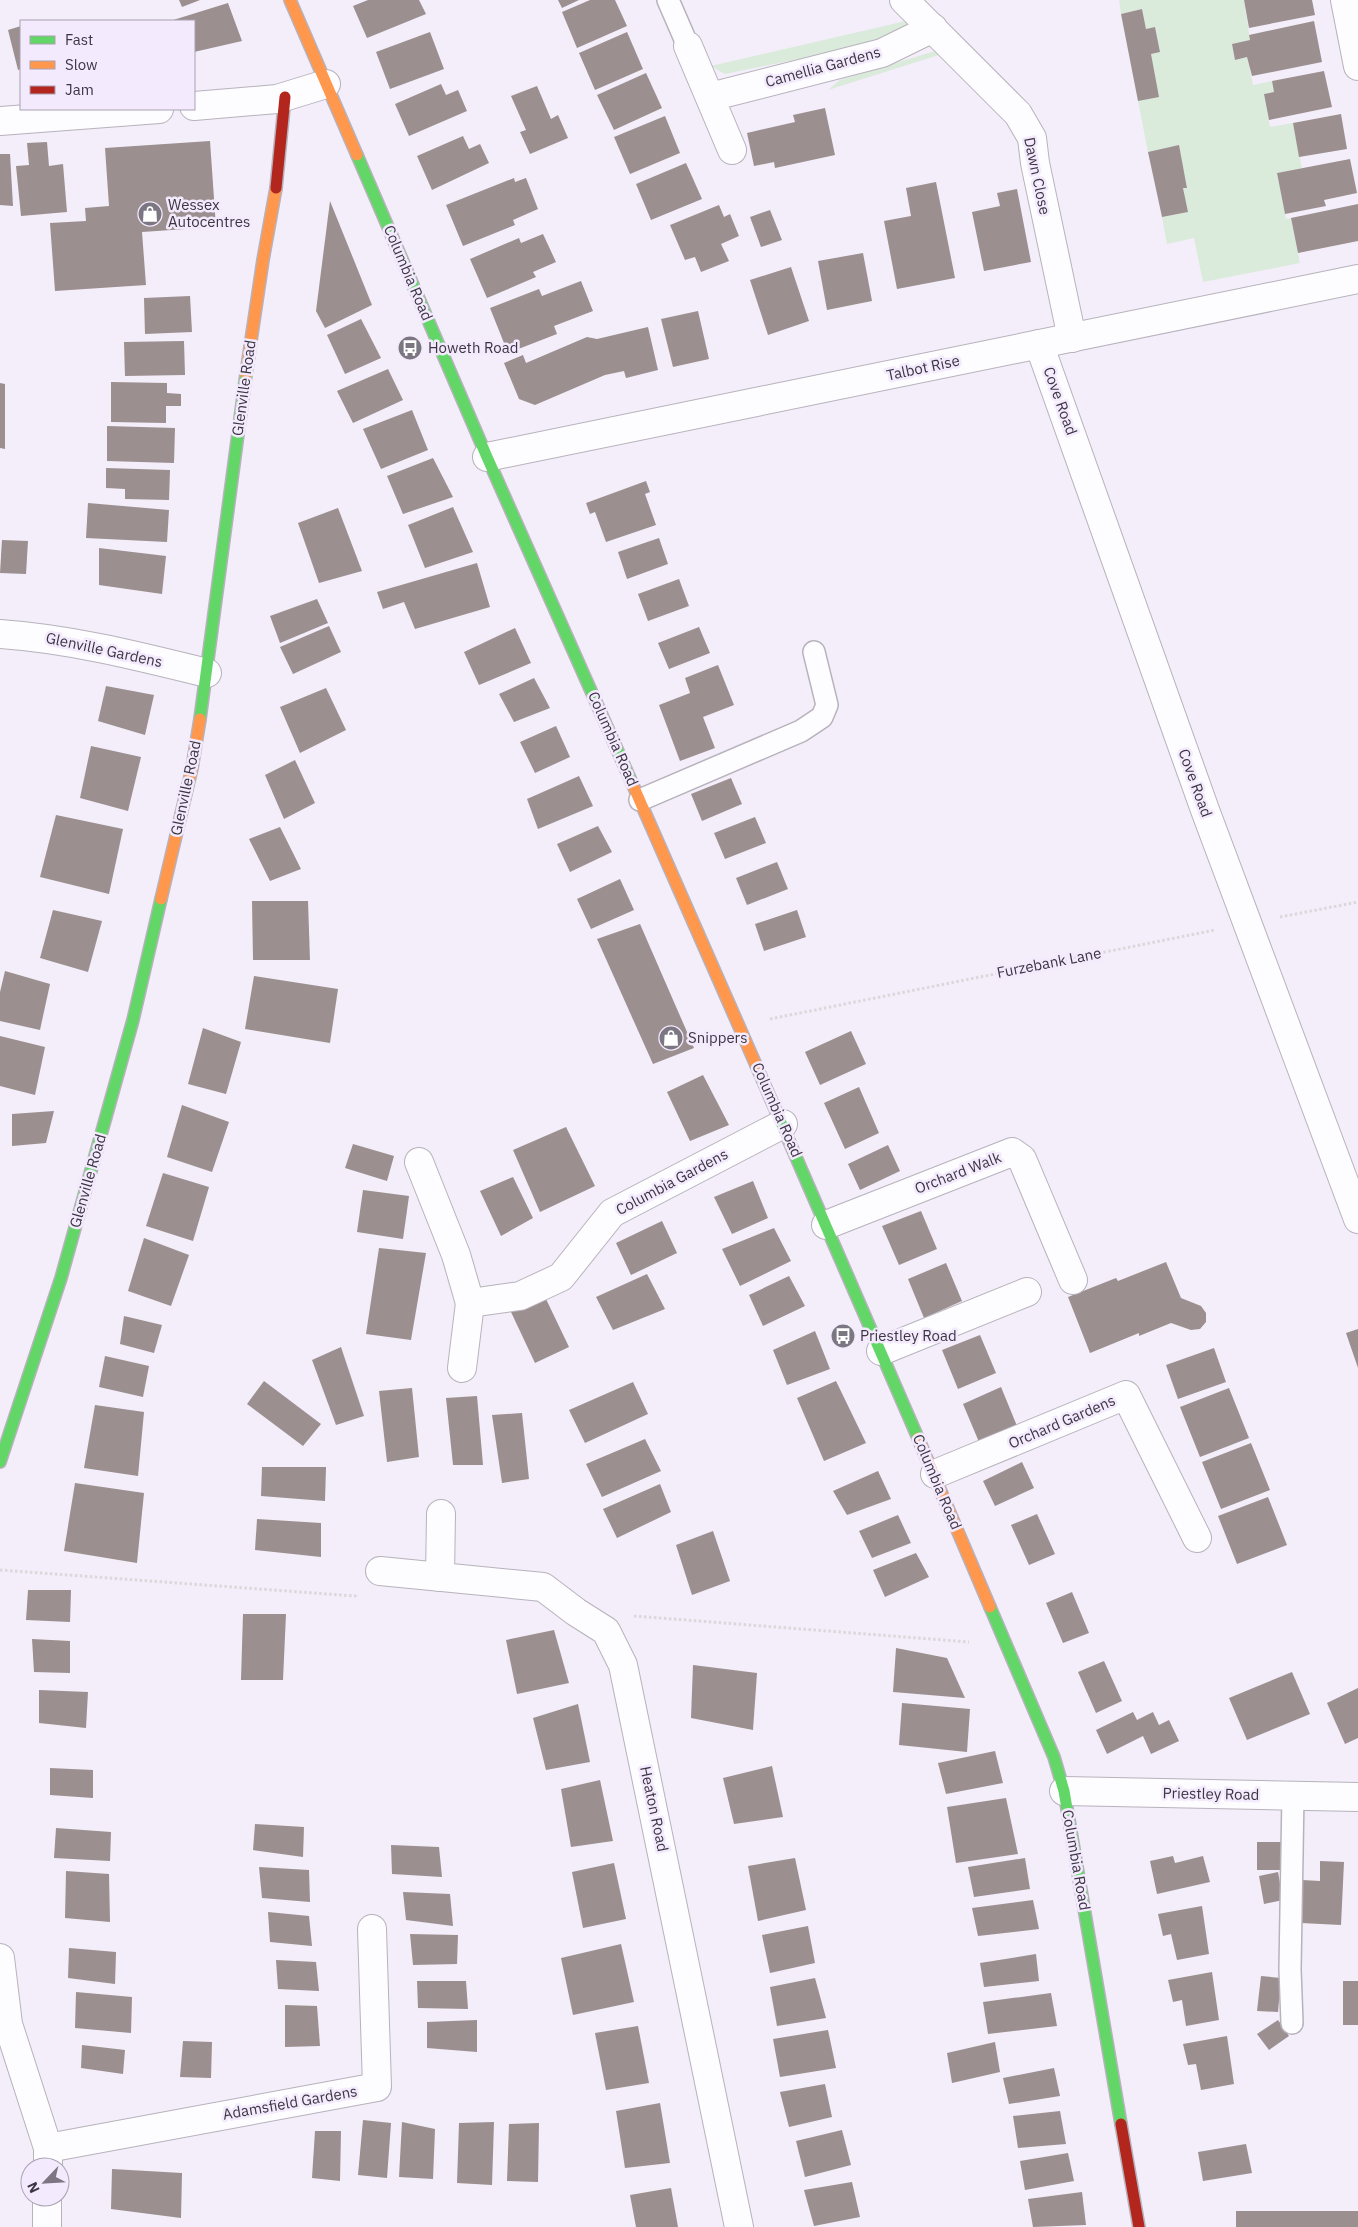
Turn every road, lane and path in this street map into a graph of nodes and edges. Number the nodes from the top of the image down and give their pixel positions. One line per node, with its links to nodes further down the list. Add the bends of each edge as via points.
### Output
1 (290, 0): 8 (street, Columbia Road)
2 (668, 0): 6 (lane)
3 (904, 0): 5 (street, Dawn Close)
4 (1346, 0): 7 (street)
5 (933, 28): 10 (street, Camellia Gardens, via 882,53); 16 (street, Dawn Close, via 1018,114 1032,138 1034,163)
6 (688, 46): 10 (street)
7 (1358, 66)
8 (326, 84): 9 (street); 18 (street, Columbia Road)
9 (285, 97): 11 (street); 21 (street, Glenville Road, via 276,190 231,477)
10 (710, 97): 14 (street)
11 (195, 106)
12 (145, 110): 13 (street)
13 (0, 120)
14 (732, 150)
15 (1358, 279): 16 (street, Talbot Rise)
16 (1072, 338): 17 (street, Talbot Rise)
17 (1039, 344): 18 (street, Talbot Rise); 24 (street, Cove Road)
18 (487, 457): 22 (street, Columbia Road)
19 (0, 634): 21 (street, Glenville Gardens, via 87,644)
20 (814, 652): 22 (lane, via 827,705 822,717 802,731)
21 (207, 672): 35 (street, Glenville Road, via 192,768 133,1020 61,1278)
22 (640, 800): 25 (street, Columbia Road)
23 (1358, 902): 24 (path, Furzebank Lane)
24 (1248, 924): 25 (path, Furzebank Lane); 28 (street, Cove Road)
25 (740, 1025): 26 (street, Columbia Road)
26 (783, 1124): 29 (street, Columbia Road); 32 (street, Columbia Gardens, via 612,1212 561,1277 520,1296)
27 (419, 1162): 32 (street, via 456,1255)
28 (1358, 1219)
29 (826, 1225): 30 (street, Orchard Walk, via 1012,1152 1022,1159); 33 (street, Columbia Road)
30 (1073, 1280)
31 (1027, 1292): 33 (street)
32 (470, 1303): 34 (street)
33 (881, 1351): 36 (street, Columbia Road)
34 (462, 1368)
35 (0, 1462)
36 (935, 1474): 38 (street, Orchard Gardens, via 1126,1395); 43 (street, Columbia Road)
37 (441, 1514): 41 (street)
38 (1197, 1538)
39 (0, 1570): 40 (path, via 355,1596)
40 (380, 1571): 41 (street, Heaton Road)
41 (440, 1577): 54 (street, Heaton Road, via 543,1586 606,1631 623,1665)
42 (625, 1616): 43 (path)
43 (1007, 1645): 44 (street, Columbia Road, via 1054,1757)
44 (1064, 1791): 45 (street, Priestley Road); 55 (street, Columbia Road)
45 (1293, 1796): 46 (street, Priestley Road); 49 (lane)
46 (1358, 1797)
47 (372, 1929): 51 (street, Adamsfield Gardens, via 377,2087)
48 (0, 1958): 50 (street)
49 (1292, 2023)
50 (4, 2024): 51 (street)
51 (48, 2157)
52 (48, 2207): 53 (street)
53 (47, 2227)
54 (739, 2227)
55 (1139, 2227)

